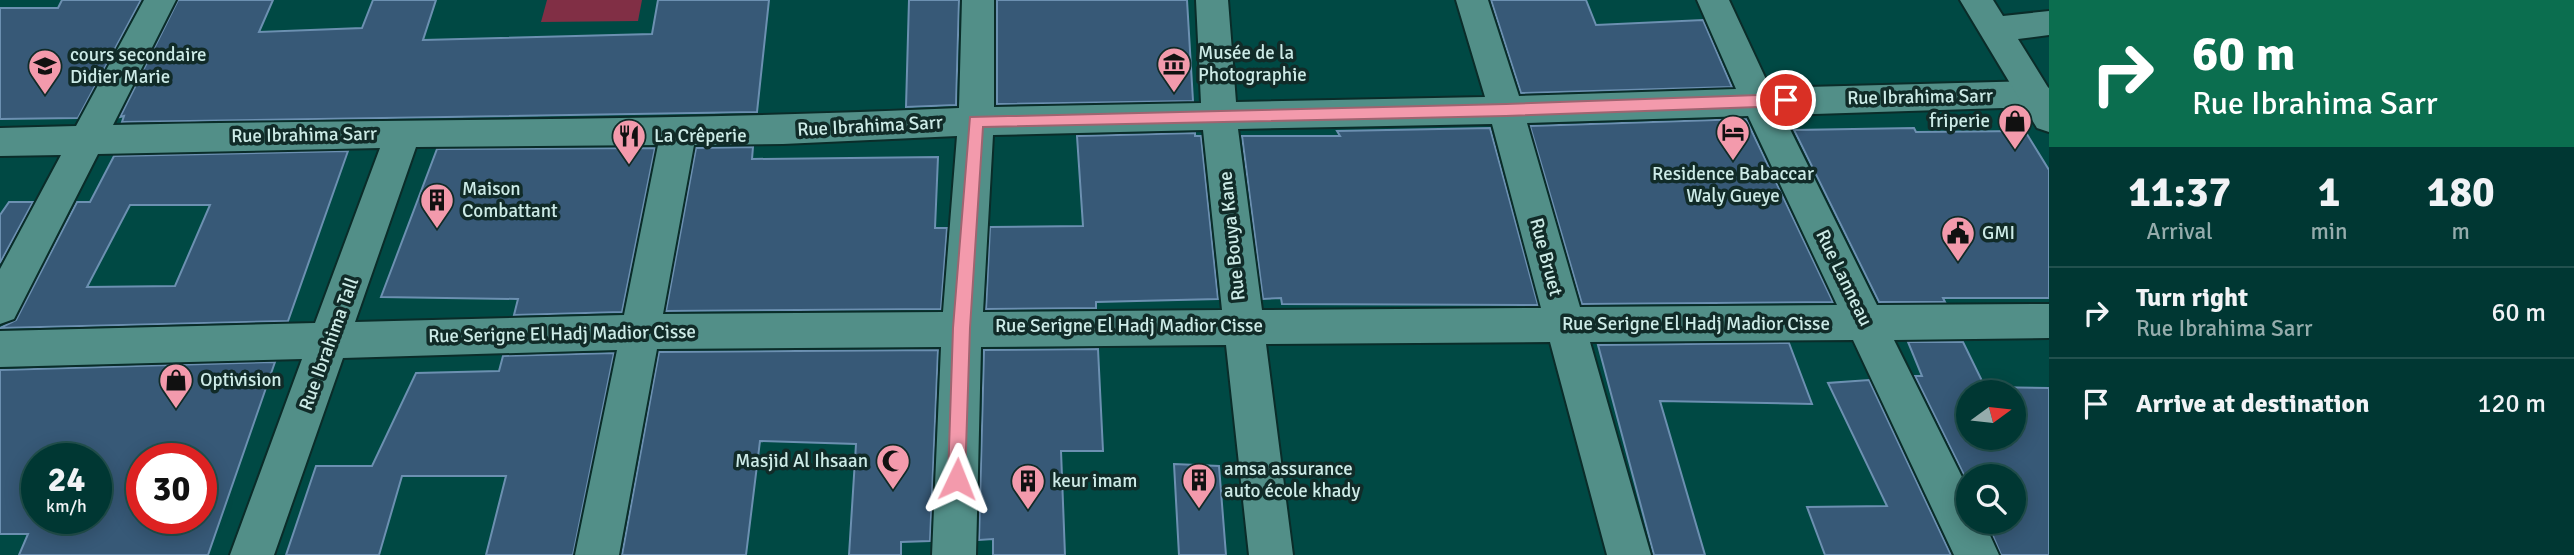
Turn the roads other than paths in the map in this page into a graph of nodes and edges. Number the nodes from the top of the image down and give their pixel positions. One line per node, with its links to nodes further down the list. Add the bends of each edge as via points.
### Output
1 (160, 0): 16 (street)
2 (978, 0): 13 (street)
3 (1212, 0): 12 (street, Rue Bouya Kane)
4 (1472, 0): 11 (street, Rue Bruet)
5 (1713, 0): 9 (street, Rue Lanneau)
6 (1976, 0): 8 (street)
7 (2049, 23): 8 (street)
8 (1994, 30): 10 (street)
9 (1758, 100): 10 (street, Rue Ibrahima Sarr); 11 (street, Rue Ibrahima Sarr); 21 (street, Rue Lanneau)
10 (2042, 106)
11 (1506, 110): 12 (street, Rue Ibrahima Sarr); 20 (street, Rue Bruet)
12 (1219, 116): 13 (street, Rue Ibrahima Sarr); 22 (street, Rue Bouya Kane)
13 (976, 121): 14 (street, Rue Ibrahima Sarr); 23 (street)
14 (679, 131): 15 (street, Rue Ibrahima Sarr); 24 (street)
15 (403, 133): 16 (street, Rue Ibrahima Sarr); 25 (street, Rue Ibrahima Tall)
16 (88, 140): 17 (street, Rue Ibrahima Sarr); 18 (street)
17 (0, 142)
18 (0, 307)
19 (2049, 321): 21 (street, Rue Serigne El Hadj Madior Cisse)
20 (1564, 324): 21 (street, Rue Serigne El Hadj Madior Cisse); 22 (street, Rue Serigne El Hadj Madior Cisse); 31 (street, Rue Bruet)
21 (1866, 324): 32 (street, Rue Lanneau)
22 (1242, 326): 23 (street, Rue Serigne El Hadj Madior Cisse); 30 (street, Rue Bouya Kane)
23 (962, 328): 24 (street, Rue Serigne El Hadj Madior Cisse); 29 (street)
24 (640, 332): 25 (street, Rue Serigne El Hadj Madior Cisse); 28 (street)
25 (331, 340): 26 (street, Rue Serigne El Hadj Madior Cisse); 27 (street, Rue Ibrahima Tall)
26 (0, 349)
27 (252, 555)
28 (597, 555)
29 (954, 555)
30 (1271, 555)
31 (1629, 555)
32 (1977, 555)

